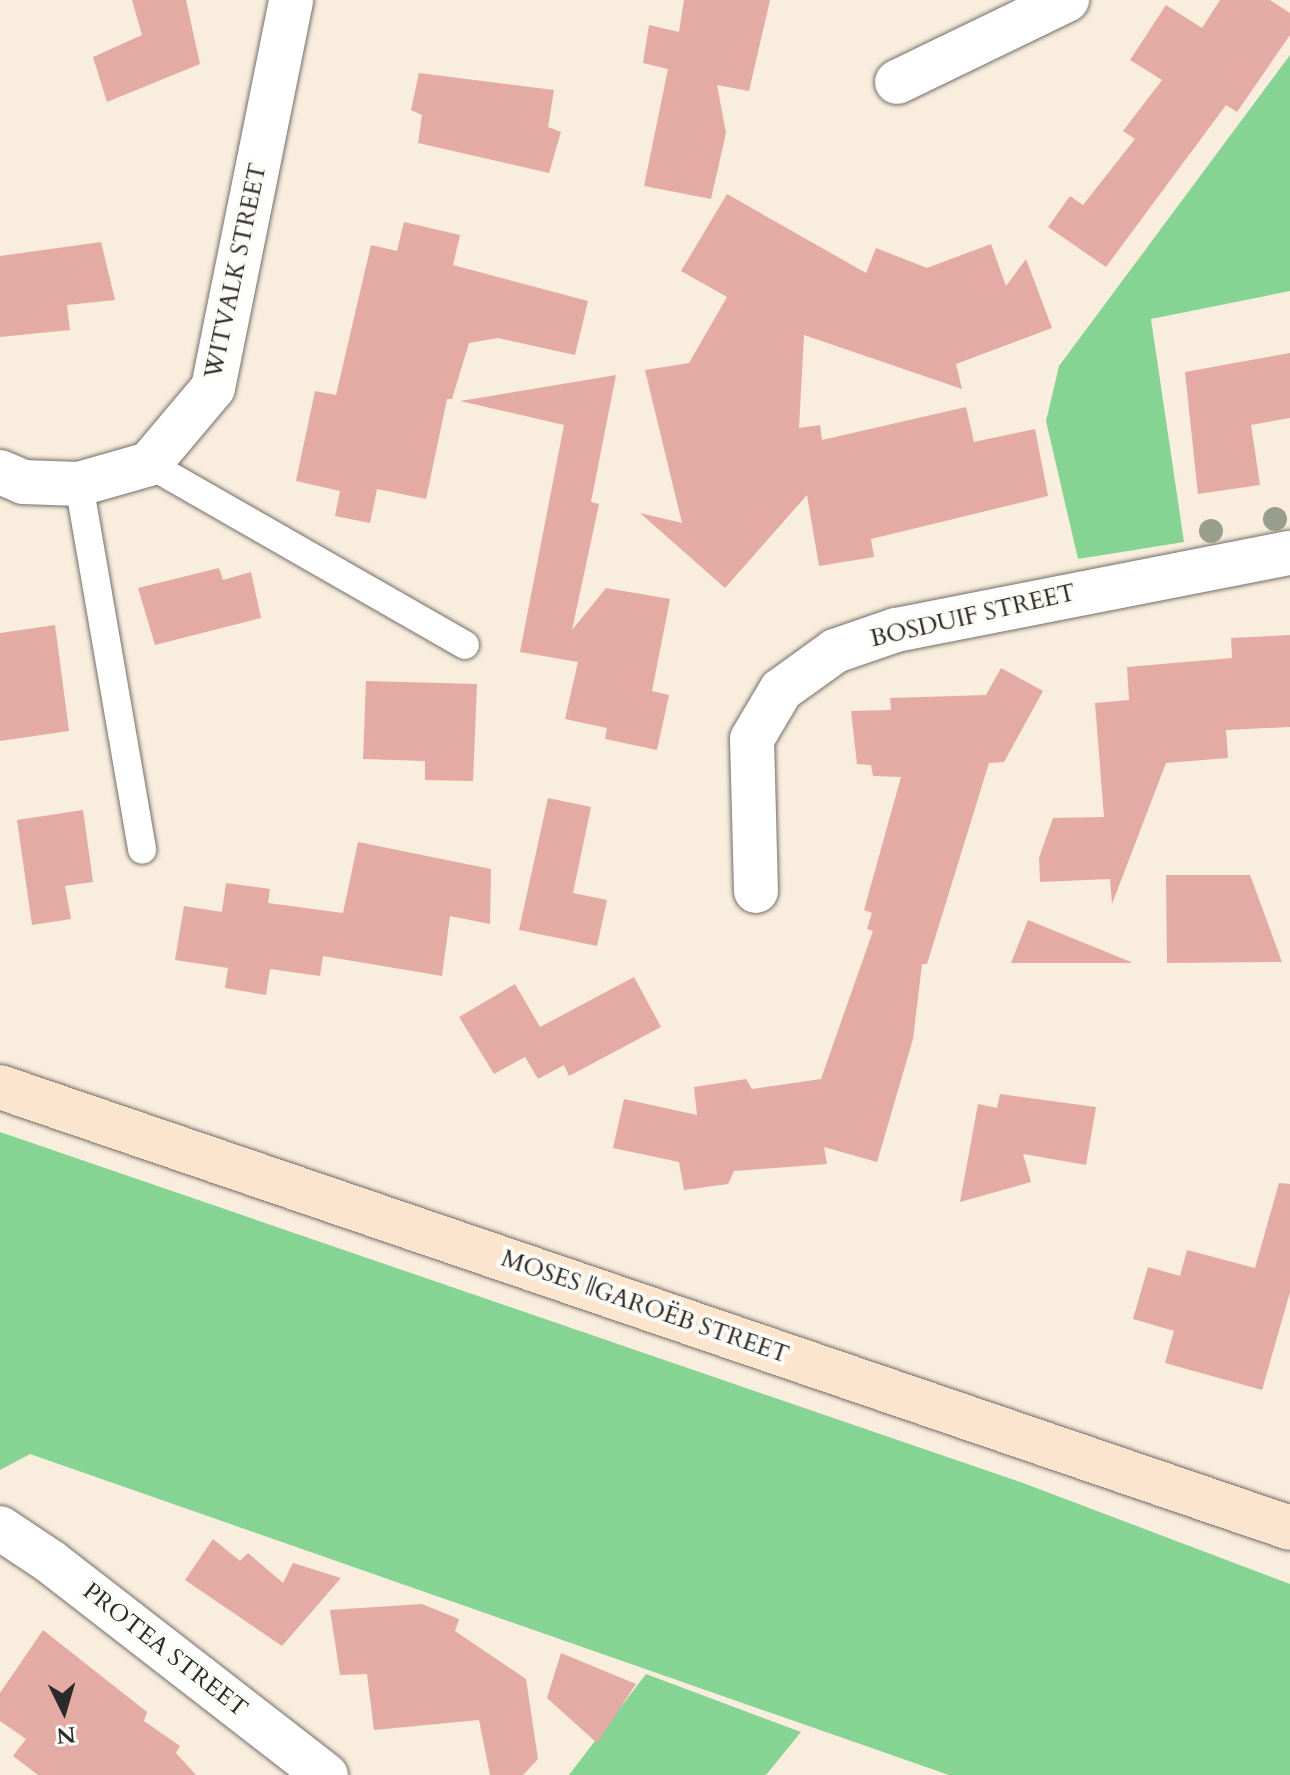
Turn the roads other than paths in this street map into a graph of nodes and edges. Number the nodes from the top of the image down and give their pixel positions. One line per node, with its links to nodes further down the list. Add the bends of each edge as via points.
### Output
1 (291, 0): 4 (street, WITVALK STREET, via 213,388)
2 (1067, 0): 3 (street)
3 (897, 82)
4 (149, 464): 6 (street); 8 (lane)
5 (0, 472): 6 (street, via 23,482)
6 (79, 484): 9 (lane)
7 (1290, 553): 10 (street, BOSDUIF STREET, via 896,630 835,651 781,690 752,739)
8 (465, 645)
9 (142, 850)
10 (756, 891)
11 (0, 1087): 13 (main road, MOSES ǁGAROËB STREET)
12 (0, 1528): 14 (street, PROTEA STREET)
13 (1290, 1528)
14 (326, 1775)

